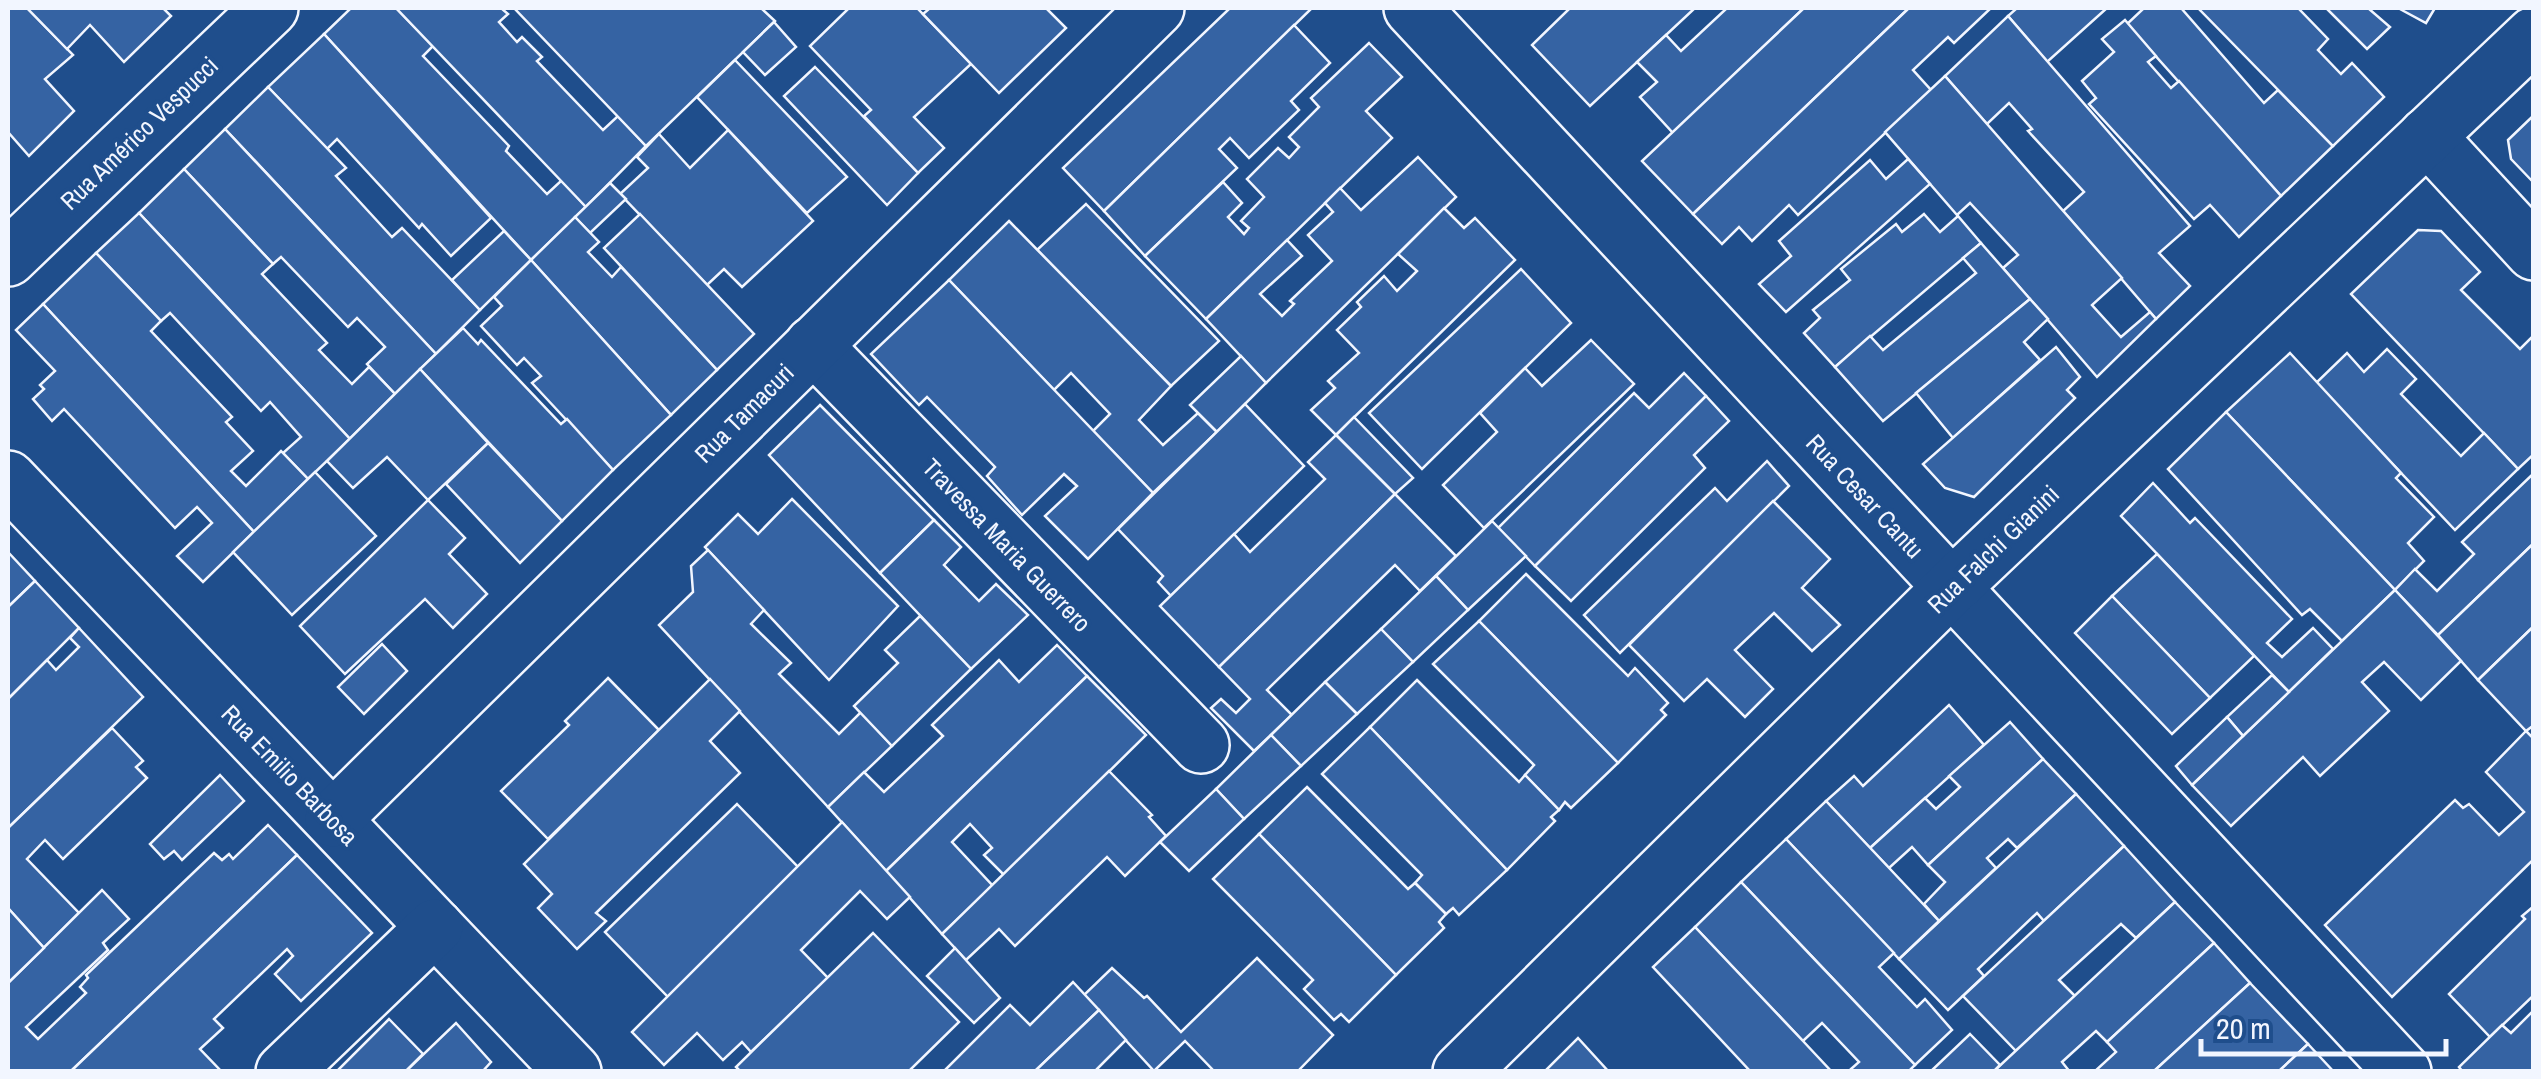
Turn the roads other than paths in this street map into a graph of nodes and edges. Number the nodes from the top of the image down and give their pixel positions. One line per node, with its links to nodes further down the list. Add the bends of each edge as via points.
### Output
1 (270, 8): 7 (street, Rua Américo Vespucci)
2 (1156, 8): 8 (street, Rua Tamacuri)
3 (1412, 8): 10 (street, Rua Cesar Cantu)
4 (2534, 34): 5 (street, Rua Falchi Gianini)
5 (2427, 136): 6 (street); 10 (street, Rua Falchi Gianini)
6 (2534, 252)
7 (8, 258)
8 (813, 345): 11 (street, Travessa Maria Guerrero); 12 (street, Rua Tamacuri)
9 (8, 479): 12 (street, Rua Emilio Barbosa)
10 (1950, 588): 16 (street, Rua Falchi Gianini); 17 (street, Rua Cesar Cantu)
11 (1201, 745)
12 (332, 819): 13 (street, Rua Emilio Barbosa)
13 (434, 927): 14 (street); 15 (street, Rua Emilio Barbosa)
14 (284, 1072)
15 (572, 1072)
16 (1461, 1072)
17 (2402, 1072)

